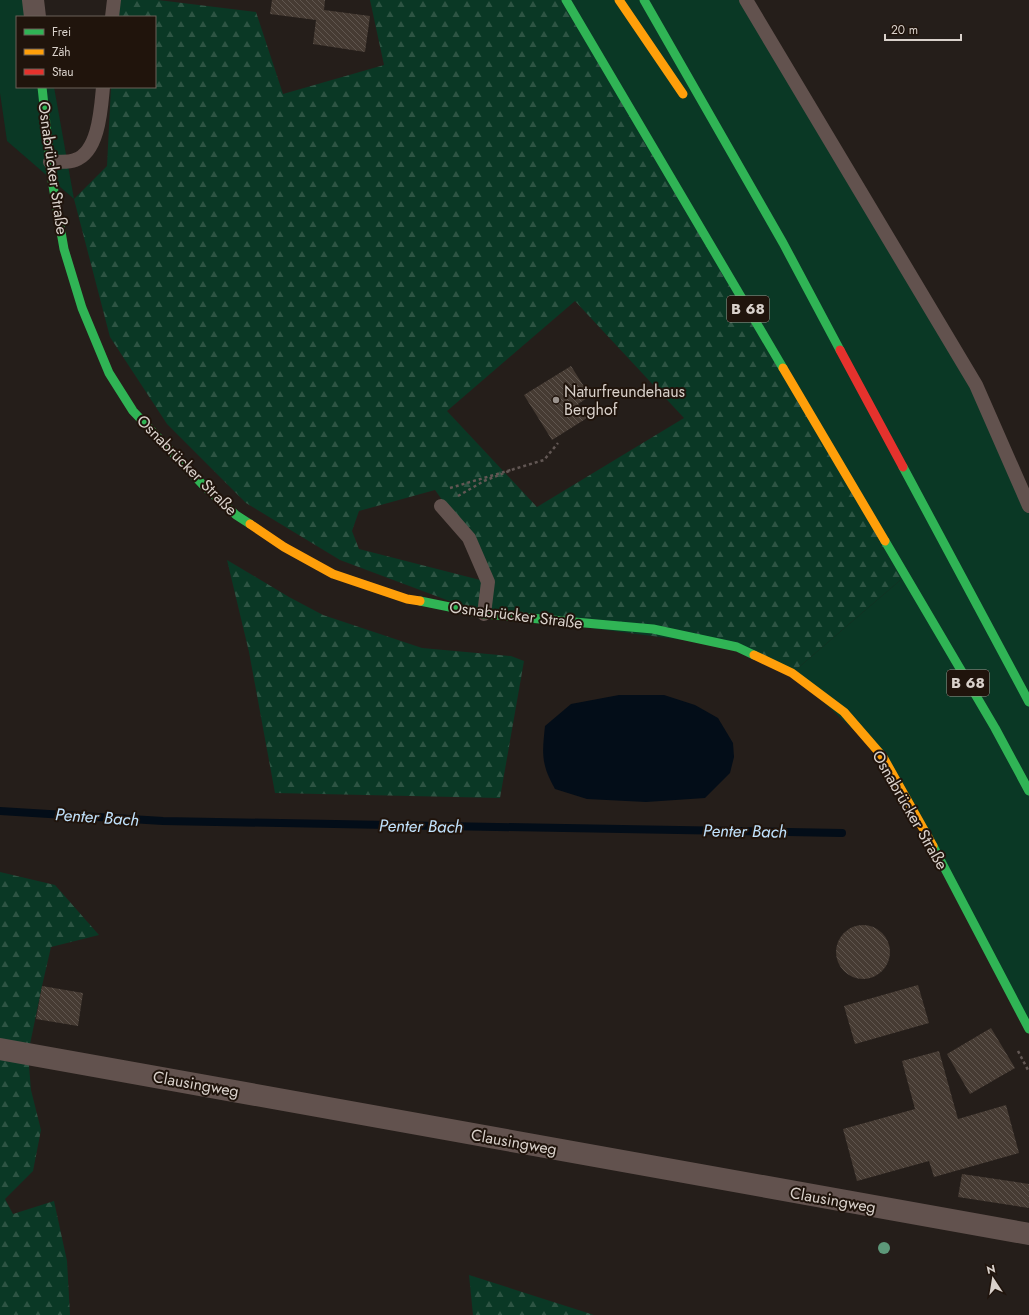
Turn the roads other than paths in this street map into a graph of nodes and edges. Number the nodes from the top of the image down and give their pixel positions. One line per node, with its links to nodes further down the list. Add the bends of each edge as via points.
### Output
1 (33, 0): 7 (street)
2 (114, 0): 8 (lane)
3 (620, 0): 11 (main road)
4 (644, 0): 14 (main road, B 68)
5 (746, 0): 16 (lane, via 976,385)
6 (562, 3): 19 (main road, B 68, via 592,42 995,728)
7 (35, 16)
8 (112, 16)
9 (42, 88): 13 (main road, Osnabrücker Straße)
10 (104, 88): 13 (lane, via 99,126 89,150 76,160)
11 (686, 99)
12 (712, 138): 14 (main road, B 68)
13 (50, 162): 17 (main road, Osnabrücker Straße, via 64,249 82,308 108,373 133,411 158,439 236,515 284,547 333,574 407,599)
14 (783, 243): 18 (main road, B 68)
15 (441, 506): 17 (lane, via 469,538 488,582)
16 (1029, 506)
17 (484, 614): 20 (main road, Osnabrücker Straße, via 652,629 737,647 792,673 844,712 883,757 928,836)
18 (1029, 702)
19 (1029, 791)
20 (1029, 1029)
21 (0, 1049): 22 (street, Clausingweg)
22 (1029, 1234)

